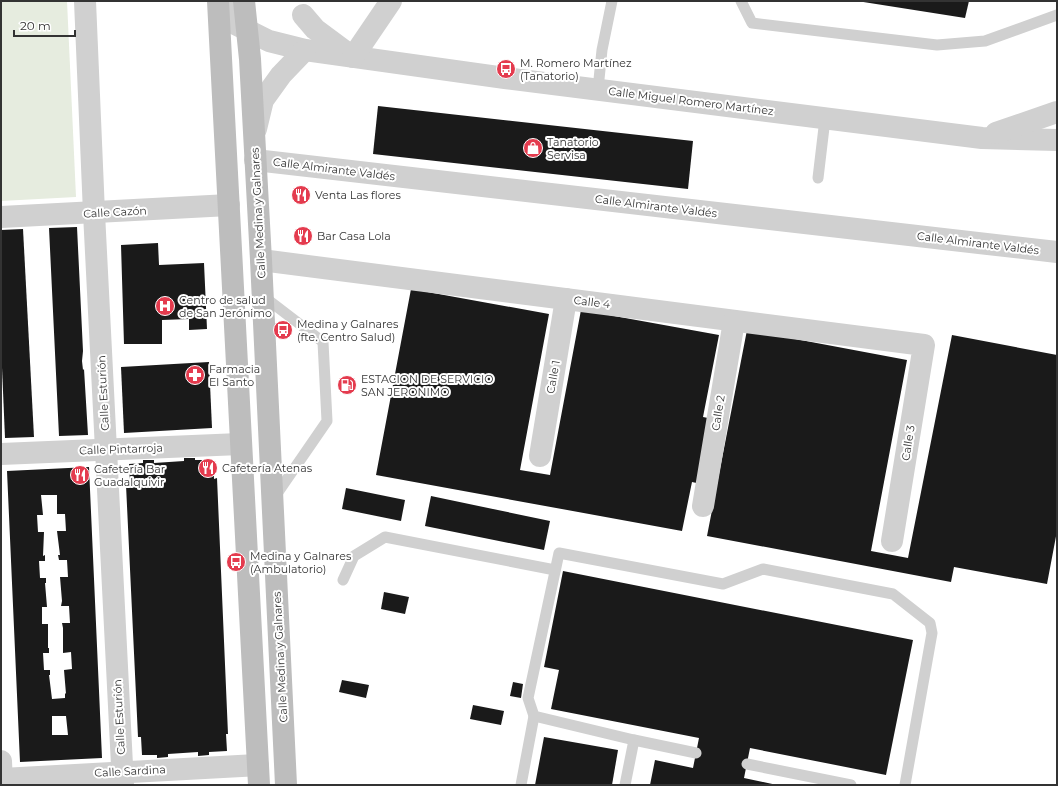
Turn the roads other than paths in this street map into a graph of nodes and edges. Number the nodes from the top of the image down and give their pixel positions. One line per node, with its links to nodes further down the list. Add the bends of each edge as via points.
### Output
1 (86, 1): 22 (street, Calle Esturión)
2 (237, 1): 8 (street)
3 (244, 1): 10 (main road, Calle Medina y Galnares)
4 (391, 1): 12 (street)
5 (612, 1): 13 (lane, via 602,50)
6 (741, 1): 9 (lane, via 752,23 937,45 985,41)
7 (297, 8): 11 (street, via 306,34); 12 (street, Calle Miguel Romero Martínez, via 315,29)
8 (218, 9): 10 (street, Calle Miguel Romero Martínez); 21 (main road)
9 (1057, 15)
10 (247, 31): 11 (street, Calle Miguel Romero Martínez, via 270,41); 16 (main road, Calle Medina y Galnares)
11 (305, 50): 12 (street, Calle Miguel Romero Martínez); 16 (street, via 281,75 264,100)
12 (353, 57): 13 (street, Calle Miguel Romero Martínez)
13 (598, 89): 15 (street, Calle Miguel Romero Martínez)
14 (1057, 112): 17 (street)
15 (824, 119): 17 (street, Calle Miguel Romero Martínez); 20 (lane)
16 (254, 136): 19 (main road, Calle Medina y Galnares)
17 (982, 138): 18 (street, Calle Miguel Romero Martínez)
18 (1057, 140)
19 (255, 160): 24 (street, Calle Almirante Valdés); 25 (main road, Calle Medina y Galnares)
20 (818, 178)
21 (229, 205): 22 (street, Calle Cazón); 30 (main road)
22 (94, 213): 23 (street, Calle Cazón); 31 (street, Calle Esturión)
23 (1, 217)
24 (1057, 252)
25 (261, 260): 26 (main road, Calle Medina y Galnares); 27 (street, Calle 4)
26 (262, 295): 34 (main road, Calle Medina y Galnares); 34 (lane, via 323,342 327,422)
27 (566, 299): 28 (street, Calle 4); 33 (street, Calle 1)
28 (734, 321): 29 (street, Calle 4); 35 (street, Calle 2)
29 (924, 345): 36 (street, Calle 3)
30 (240, 444): 31 (street, Calle Pintarroja); 43 (main road)
31 (106, 449): 32 (street, Calle Pintarroja); 45 (street, Calle Esturión)
32 (1, 454)
33 (540, 456)
34 (273, 501): 46 (main road, Calle Medina y Galnares)
35 (703, 506)
36 (892, 541)
37 (556, 570): 38 (lane, via 385,537 354,556); 39 (lane, via 528,698); 50 (lane, via 559,553 723,584 763,570 892,594 930,623 932,633)
38 (343, 580)
39 (534, 716): 40 (lane); 47 (lane)
40 (634, 740): 41 (lane); 48 (lane)
41 (696, 753)
42 (747, 764): 49 (lane)
43 (258, 775): 45 (street, Calle Sardina, via 219,766)
44 (2, 776): 45 (street, Calle Sardina)
45 (123, 778)
46 (286, 785)
47 (521, 785)
48 (626, 785)
49 (851, 785)
50 (905, 785)

